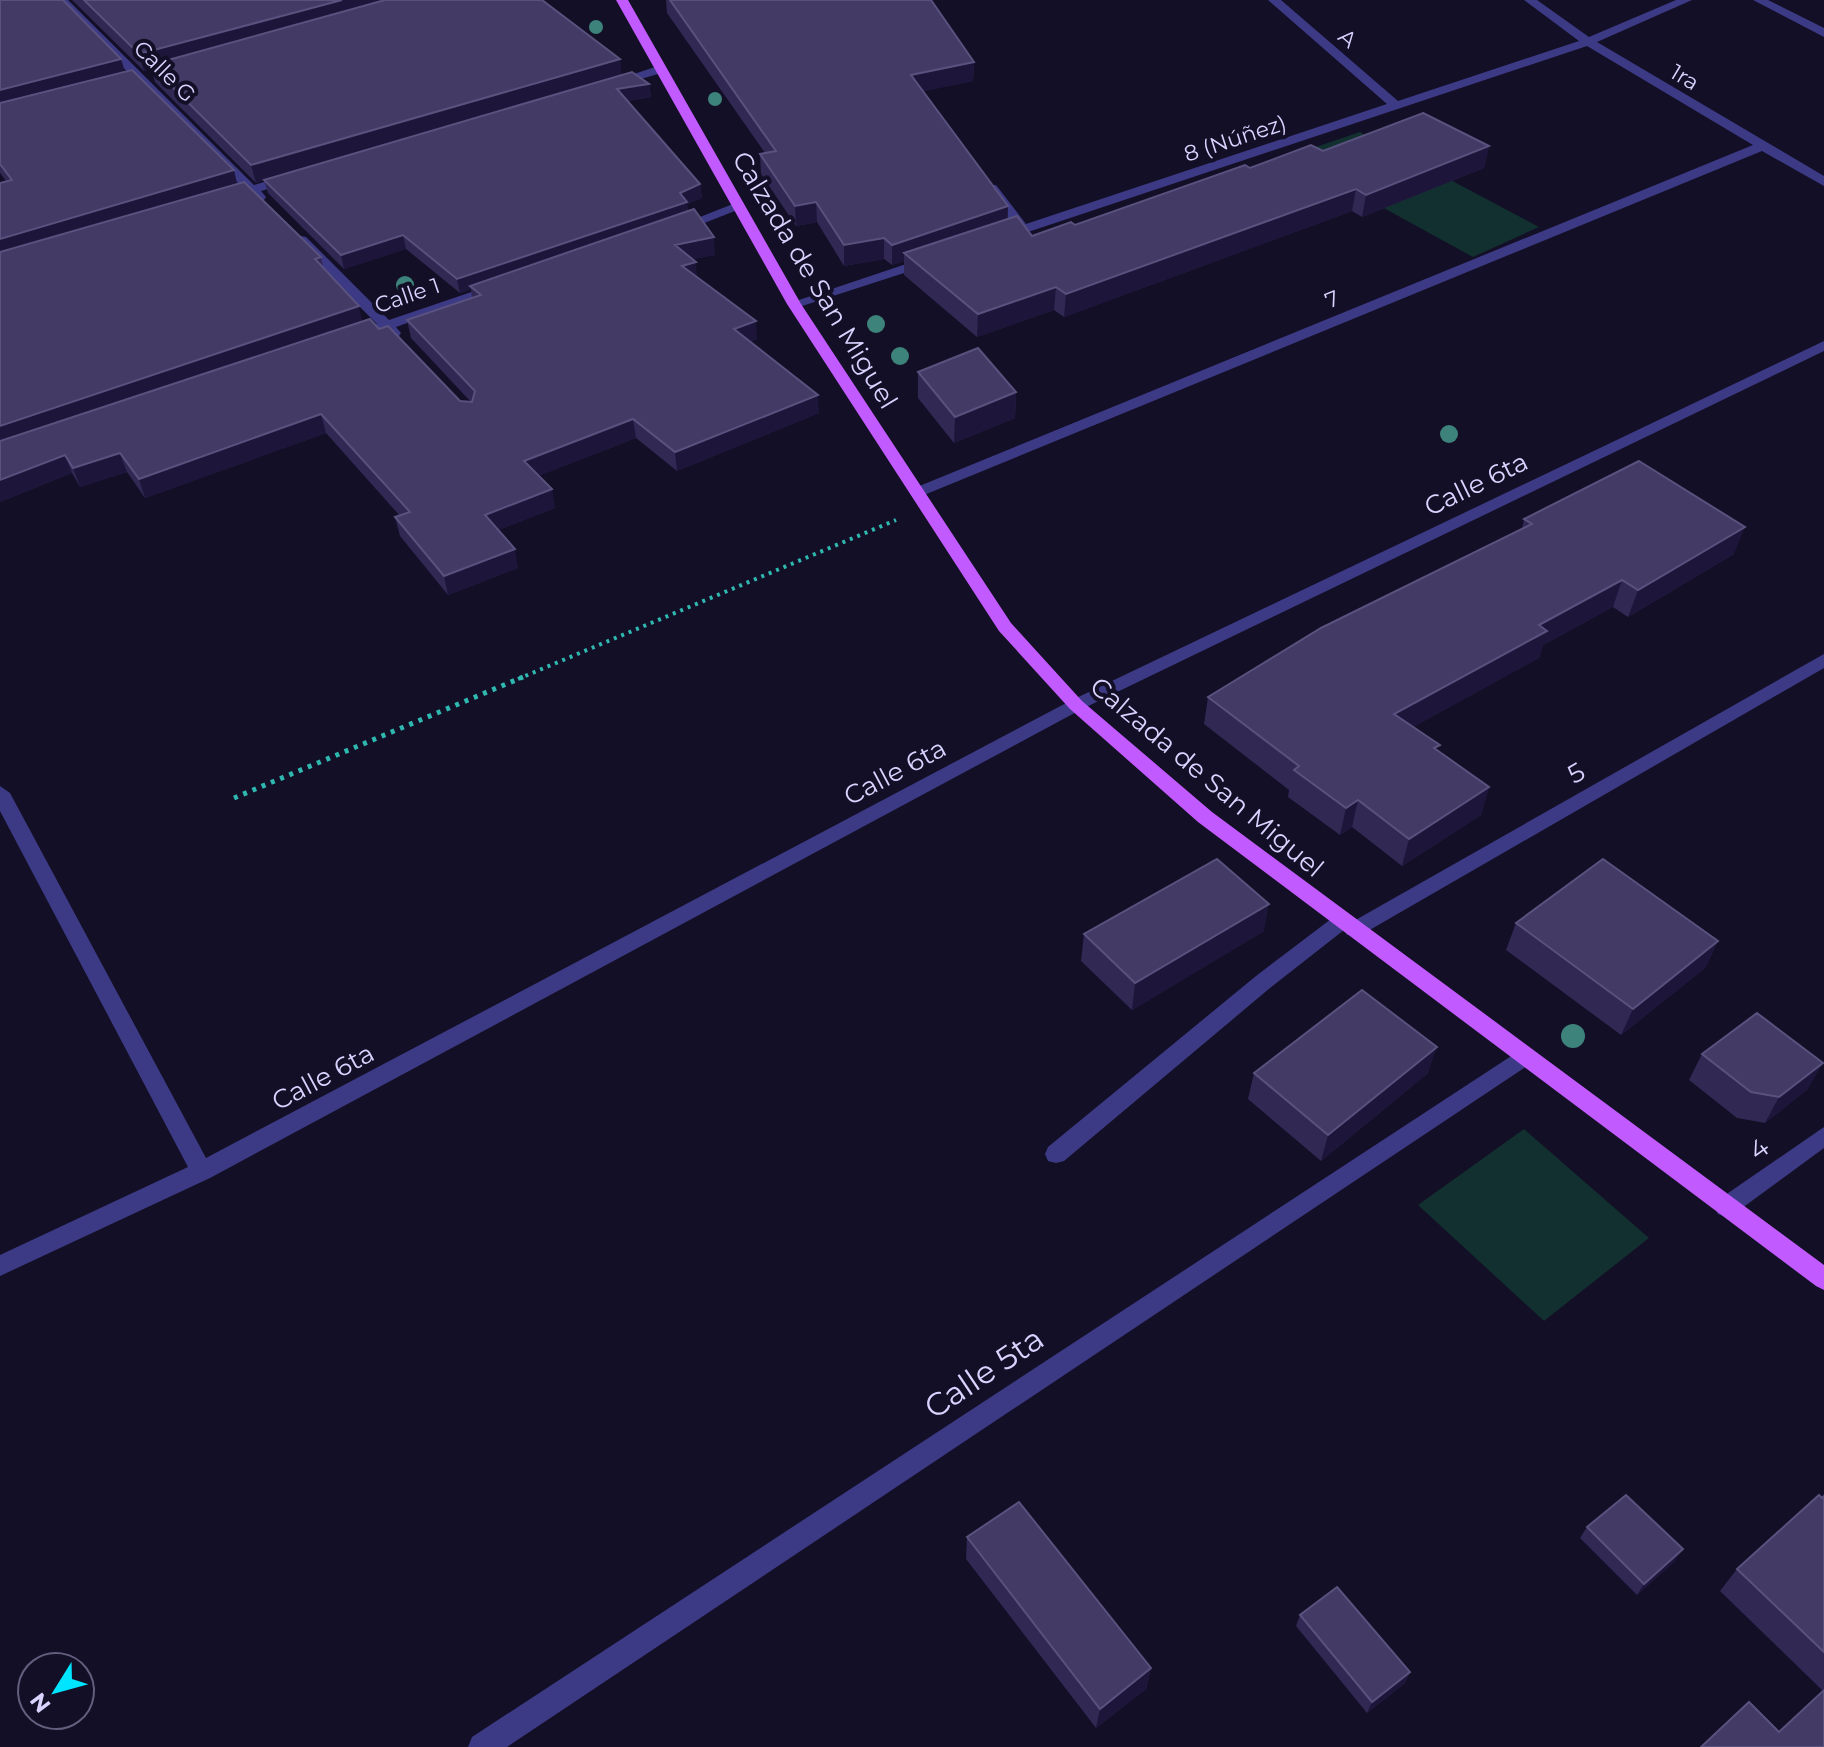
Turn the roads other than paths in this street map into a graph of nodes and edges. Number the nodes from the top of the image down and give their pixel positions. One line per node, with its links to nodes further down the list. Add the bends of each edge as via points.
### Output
1 (62, 0): 11 (street, Calle G)
2 (622, 0): 9 (main road, Calzada de San Miguel)
3 (1274, 0): 13 (street, A)
4 (1530, 0): 8 (street, 1ra)
5 (1686, 0): 8 (street, 8 (Núñez))
6 (1759, 0): 7 (street)
7 (1824, 33)
8 (1588, 42): 13 (street, 8 (Núñez)); 14 (street, 1ra)
9 (661, 69): 12 (street); 20 (main road, Calzada de San Miguel)
10 (157, 74): 11 (street)
11 (134, 80): 18 (street, Calle G)
12 (600, 87)
13 (1396, 106): 23 (street, 8 (Núñez))
14 (1762, 146): 17 (street, 1ra); 33 (street, 7)
15 (312, 172): 18 (street)
16 (980, 172): 23 (street)
17 (1824, 182)
18 (252, 190): 19 (street); 21 (street, Calle G)
19 (207, 203)
20 (738, 207): 24 (street); 28 (main road, Calzada de San Miguel)
21 (274, 213)
22 (286, 224): 29 (street)
23 (1023, 229): 25 (street, 8 (Núñez))
24 (668, 231)
25 (994, 238)
26 (937, 257): 28 (street)
27 (505, 286): 29 (street, Calle 1)
28 (794, 304): 33 (main road, Calzada de San Miguel)
29 (387, 325): 30 (street, Calle 1); 32 (street)
30 (342, 340)
31 (1824, 345): 35 (street, Calle 6ta)
32 (408, 348)
33 (922, 500): 35 (main road, Calzada de San Miguel, via 1005,627)
34 (1824, 660): 37 (street, 5)
35 (1076, 705): 37 (main road, Calzada de San Miguel, via 1205,817); 41 (street, Calle 6ta)
36 (0, 793): 41 (street)
37 (1348, 926): 38 (main road, Calzada de San Miguel); 40 (street, 5, via 1263,982)
38 (1525, 1056): 42 (main road, Calzada de San Miguel); 45 (street, Calle 5ta)
39 (1824, 1136): 42 (street, 4)
40 (1056, 1154)
41 (202, 1171): 43 (street, Calle 6ta)
42 (1726, 1207): 44 (main road, Calzada de San Miguel)
43 (0, 1266)
44 (1824, 1279)
45 (482, 1747)

